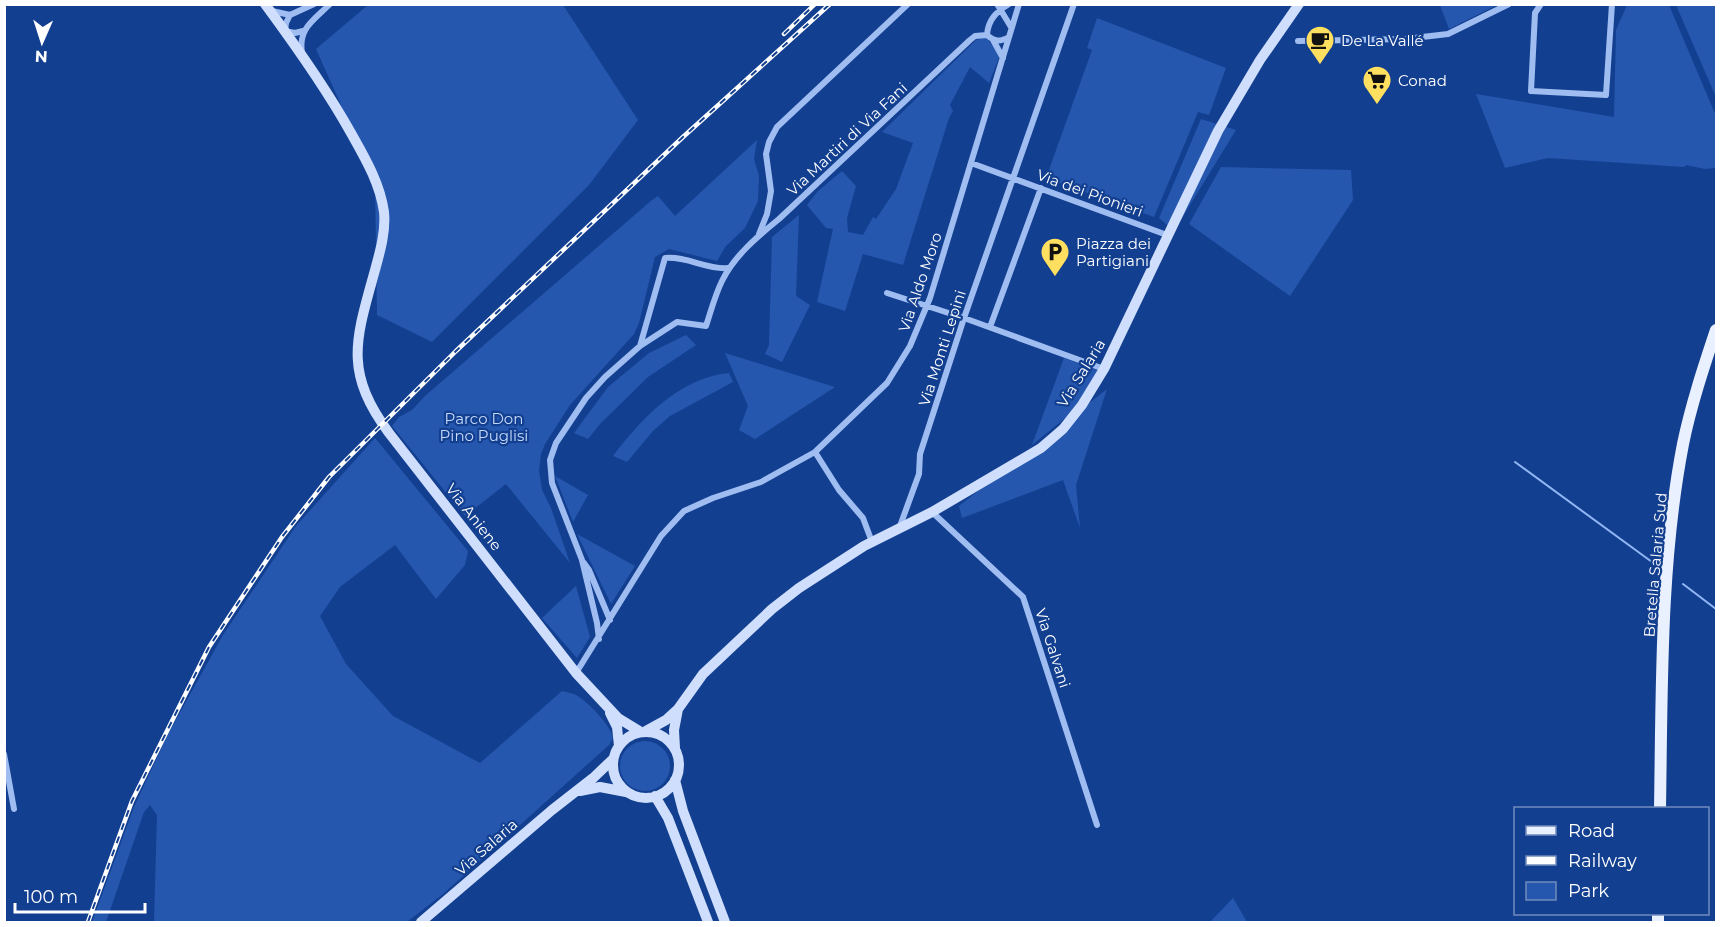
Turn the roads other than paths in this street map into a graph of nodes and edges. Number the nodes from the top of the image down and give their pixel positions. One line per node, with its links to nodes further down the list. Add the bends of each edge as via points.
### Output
1 (314, 4): 13 (street)
2 (330, 4): 15 (street)
3 (908, 4): 27 (street, via 777,128 766,154 771,191)
4 (1009, 4): 12 (street)
5 (1019, 4): 14 (street, Via Aldo Moro)
6 (1074, 4): 24 (street, Via Monti Lepini)
7 (1299, 4): 26 (main road, Via Salaria, via 1260,60)
8 (1509, 4): 20 (street, via 1448,34)
9 (1541, 4): 10 (street, via 1535,13 1531,91 1606,95)
10 (1612, 4)
11 (266, 6): 13 (street); 16 (main road, Via Aniene)
12 (999, 7): 14 (street); 17 (street, via 988,24)
13 (290, 15): 16 (street)
14 (1012, 28): 18 (street, Via Aldo Moro)
15 (303, 31): 16 (street); 21 (street)
16 (285, 32): 21 (main road, Via Aniene)
17 (987, 35): 19 (street); 27 (street, Via Martiri di Via Fani, via 970,40)
18 (1009, 37): 19 (street); 22 (street, Via Aldo Moro)
19 (993, 40): 22 (street)
20 (1298, 41)
21 (303, 56): 43 (main road, Via Aniene, via 368,162 382,203 382,238 360,327 358,360 366,397 384,426)
22 (1003, 60): 23 (street, Via Aldo Moro)
23 (971, 164): 24 (street); 30 (street, Via Aldo Moro)
24 (1014, 179): 25 (street, Via dei Pionieri); 31 (street, Via Monti Lepini)
25 (1041, 188): 26 (street, Via dei Pionieri); 32 (street)
26 (1162, 233): 35 (main road, Via Salaria)
27 (758, 235): 28 (street, Via Martiri di Via Fani)
28 (728, 268): 34 (street, Via Martiri di Via Fani, via 706,326 677,322); 34 (street, via 665,258)
29 (887, 293): 30 (street)
30 (927, 306): 31 (street); 36 (street, Via Aldo Moro, via 910,346 887,383)
31 (964, 318): 32 (street); 38 (street, Via Monti Lepini)
32 (990, 327): 35 (street)
33 (1716, 330): 55 (main road, Bretella Salaria Sud, via 1683,443 1670,537)
34 (640, 346): 40 (street, Via Martiri di Via Fani, via 586,398 556,443 550,460 552,483)
35 (1104, 369): 37 (main road, Via Salaria, via 1063,429 1041,448)
36 (815, 452): 39 (street, via 863,518); 41 (street, Via Aldo Moro, via 761,482 684,511 639,568)
37 (932, 512): 38 (main road, Via Salaria); 57 (street, Via Galvani, via 1023,597)
38 (900, 527): 39 (main road, Via Salaria)
39 (872, 542): 45 (main road, Via Salaria, via 826,569 772,609 703,674)
40 (582, 560): 41 (street, via 590,570); 42 (street)
41 (610, 620): 42 (street, Via Aldo Moro)
42 (599, 640): 43 (street, Via Aldo Moro)
43 (576, 673): 44 (main road, Via Aniene)
44 (607, 708): 46 (main road, Via Aniene); 47 (main road, Via Aniene, via 617,727)
45 (678, 709): 46 (main road, Via Salaria); 48 (main road, Via Salaria)
46 (644, 732): 47 (main road, Via Salaria, via 632,734); 48 (main road, via 667,739)
47 (618, 746): 50 (main road, Via Salaria)
48 (675, 748): 51 (main road, Via Salaria, via 679,770)
49 (4, 754): 56 (street)
50 (613, 759): 52 (main road, via 616,778); 53 (main road, Via Salaria)
51 (675, 780): 54 (main road, via 670,788); 60 (main road, Via Salaria)
52 (628, 793): 53 (main road, Via Salaria, via 600,787); 54 (main road, Via Salaria)
53 (571, 795): 58 (main road, Via Salaria)
54 (655, 796): 59 (main road, via 668,818)
55 (1660, 807)
56 (14, 809)
57 (1097, 825)
58 (420, 922)
59 (708, 922)
60 (725, 922)

